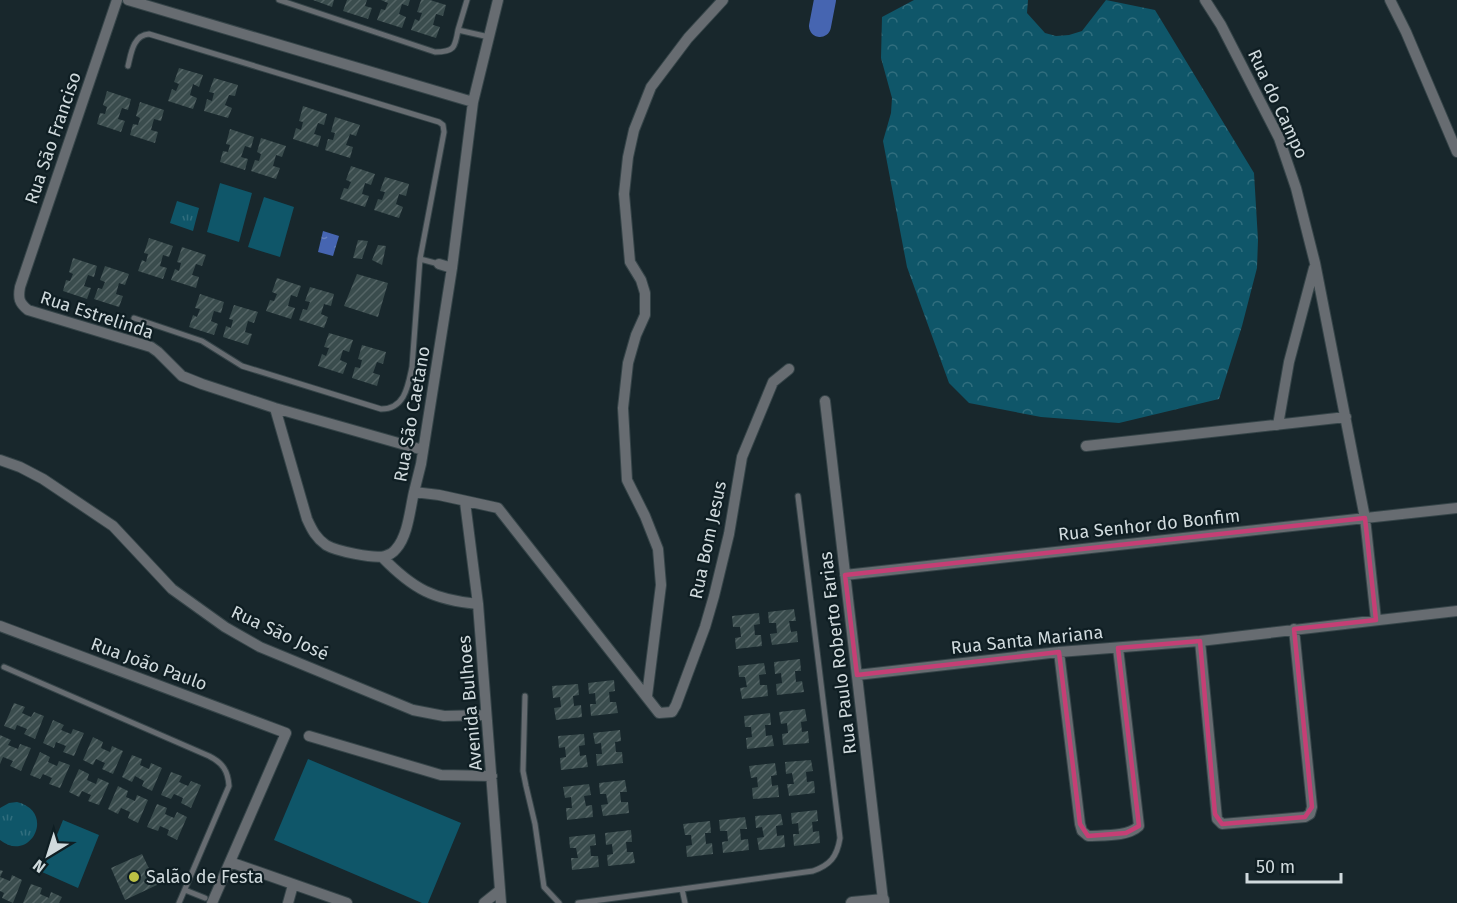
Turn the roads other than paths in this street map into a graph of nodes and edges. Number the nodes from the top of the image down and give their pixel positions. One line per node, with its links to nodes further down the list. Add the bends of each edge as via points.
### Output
1 (117, 0): 18 (street, Rua São Franciso)
2 (128, 0): 12 (street)
3 (279, 0): 9 (lane, via 435,52 452,49)
4 (467, 0): 9 (lane)
5 (498, 0): 10 (street, Rua São Caetano)
6 (723, 0): 46 (street, via 651,87 634,130 624,194 630,262 645,293 645,315 628,363 623,408 627,480 658,549 661,585)
7 (1205, 0): 15 (street, Rua do Campo, via 1279,138)
8 (1390, 0): 13 (street)
9 (458, 30): 10 (lane)
10 (489, 37): 12 (street, Rua São Caetano)
11 (128, 66): 14 (lane, via 138,39 149,34 439,122 444,132)
12 (473, 102): 17 (street, Rua São Caetano)
13 (1457, 152)
14 (420, 259): 16 (lane); 19 (lane, via 412,367 405,396 388,409 242,366 202,341)
15 (1315, 263): 23 (street, Rua do Campo); 24 (street, Rua do Campo, via 1289,362)
16 (439, 264): 17 (street)
17 (452, 268): 26 (street, Rua São Caetano)
18 (20, 287): 22 (street, Rua Estrelinda, via 18,297 28,310 151,347 182,376)
19 (134, 318)
20 (789, 369): 47 (street, Rua Bom Jesus, via 773,382 742,457 714,596 676,705 672,712)
21 (825, 401): 34 (street, Rua Paulo Roberto Farias)
22 (275, 408): 26 (street, Rua Estrelinda); 33 (street, via 314,535 340,551)
23 (1346, 417): 24 (street); 32 (street, Rua do Campo)
24 (1278, 425): 25 (street)
25 (1086, 446)
26 (423, 450): 28 (street, Rua São Caetano)
27 (0, 460): 48 (street, Rua São José, via 42,479 113,525 172,589 260,647 413,710 444,716)
28 (414, 492): 30 (street, Rua São Caetano); 33 (street, via 403,538 392,554)
29 (798, 496): 53 (lane, via 840,838 838,850 826,866 813,871)
30 (465, 502): 35 (street, Avenida Bulhoes); 46 (street, Rua São Caetano, via 498,507)
31 (1457, 508): 32 (street, Rua Senhor do Bonfim)
32 (1365, 518): 34 (street, Rua Senhor do Bonfim); 37 (street, Rua do Campo)
33 (382, 557): 35 (street, via 421,589)
34 (845, 575): 44 (street, Rua Paulo Roberto Farias)
35 (478, 604): 48 (street, Avenida Bulhoes)
36 (1457, 611): 37 (street, Rua Santa Mariana)
37 (1376, 620): 39 (street, Rua Santa Mariana)
38 (0, 627): 51 (street, Rua João Paulo, via 286,732)
39 (1294, 629): 40 (street, Rua Santa Mariana); 40 (street, via 1312,807 1305,816 1222,824 1215,814)
40 (1200, 641): 41 (street, Rua Santa Mariana)
41 (1118, 648): 42 (street, Rua Santa Mariana); 42 (street, via 1139,826 1126,833 1088,836 1080,824)
42 (1059, 652): 44 (street, Rua Santa Mariana)
43 (4, 667): 54 (lane, via 219,761 228,772 229,786)
44 (857, 675): 57 (street, Rua Paulo Roberto Farias)
45 (525, 696): 62 (lane, via 526,786 544,887)
46 (647, 696): 47 (street, Rua São Caetano)
47 (659, 713)
48 (486, 715): 50 (street, Avenida Bulhoes)
49 (309, 736): 50 (street, via 441,775)
50 (492, 776): 55 (street, Avenida Bulhoes)
51 (230, 862): 52 (street); 56 (street)
52 (293, 885): 59 (street); 60 (street)
53 (682, 889): 63 (lane); 64 (lane)
54 (184, 890): 56 (lane); 58 (lane)
55 (500, 897): 61 (street)
56 (210, 901)
57 (883, 901): 65 (street)
58 (179, 903)
59 (288, 903)
60 (347, 903)
61 (483, 903)
62 (559, 903)
63 (578, 903)
64 (685, 903)
65 (852, 903)

